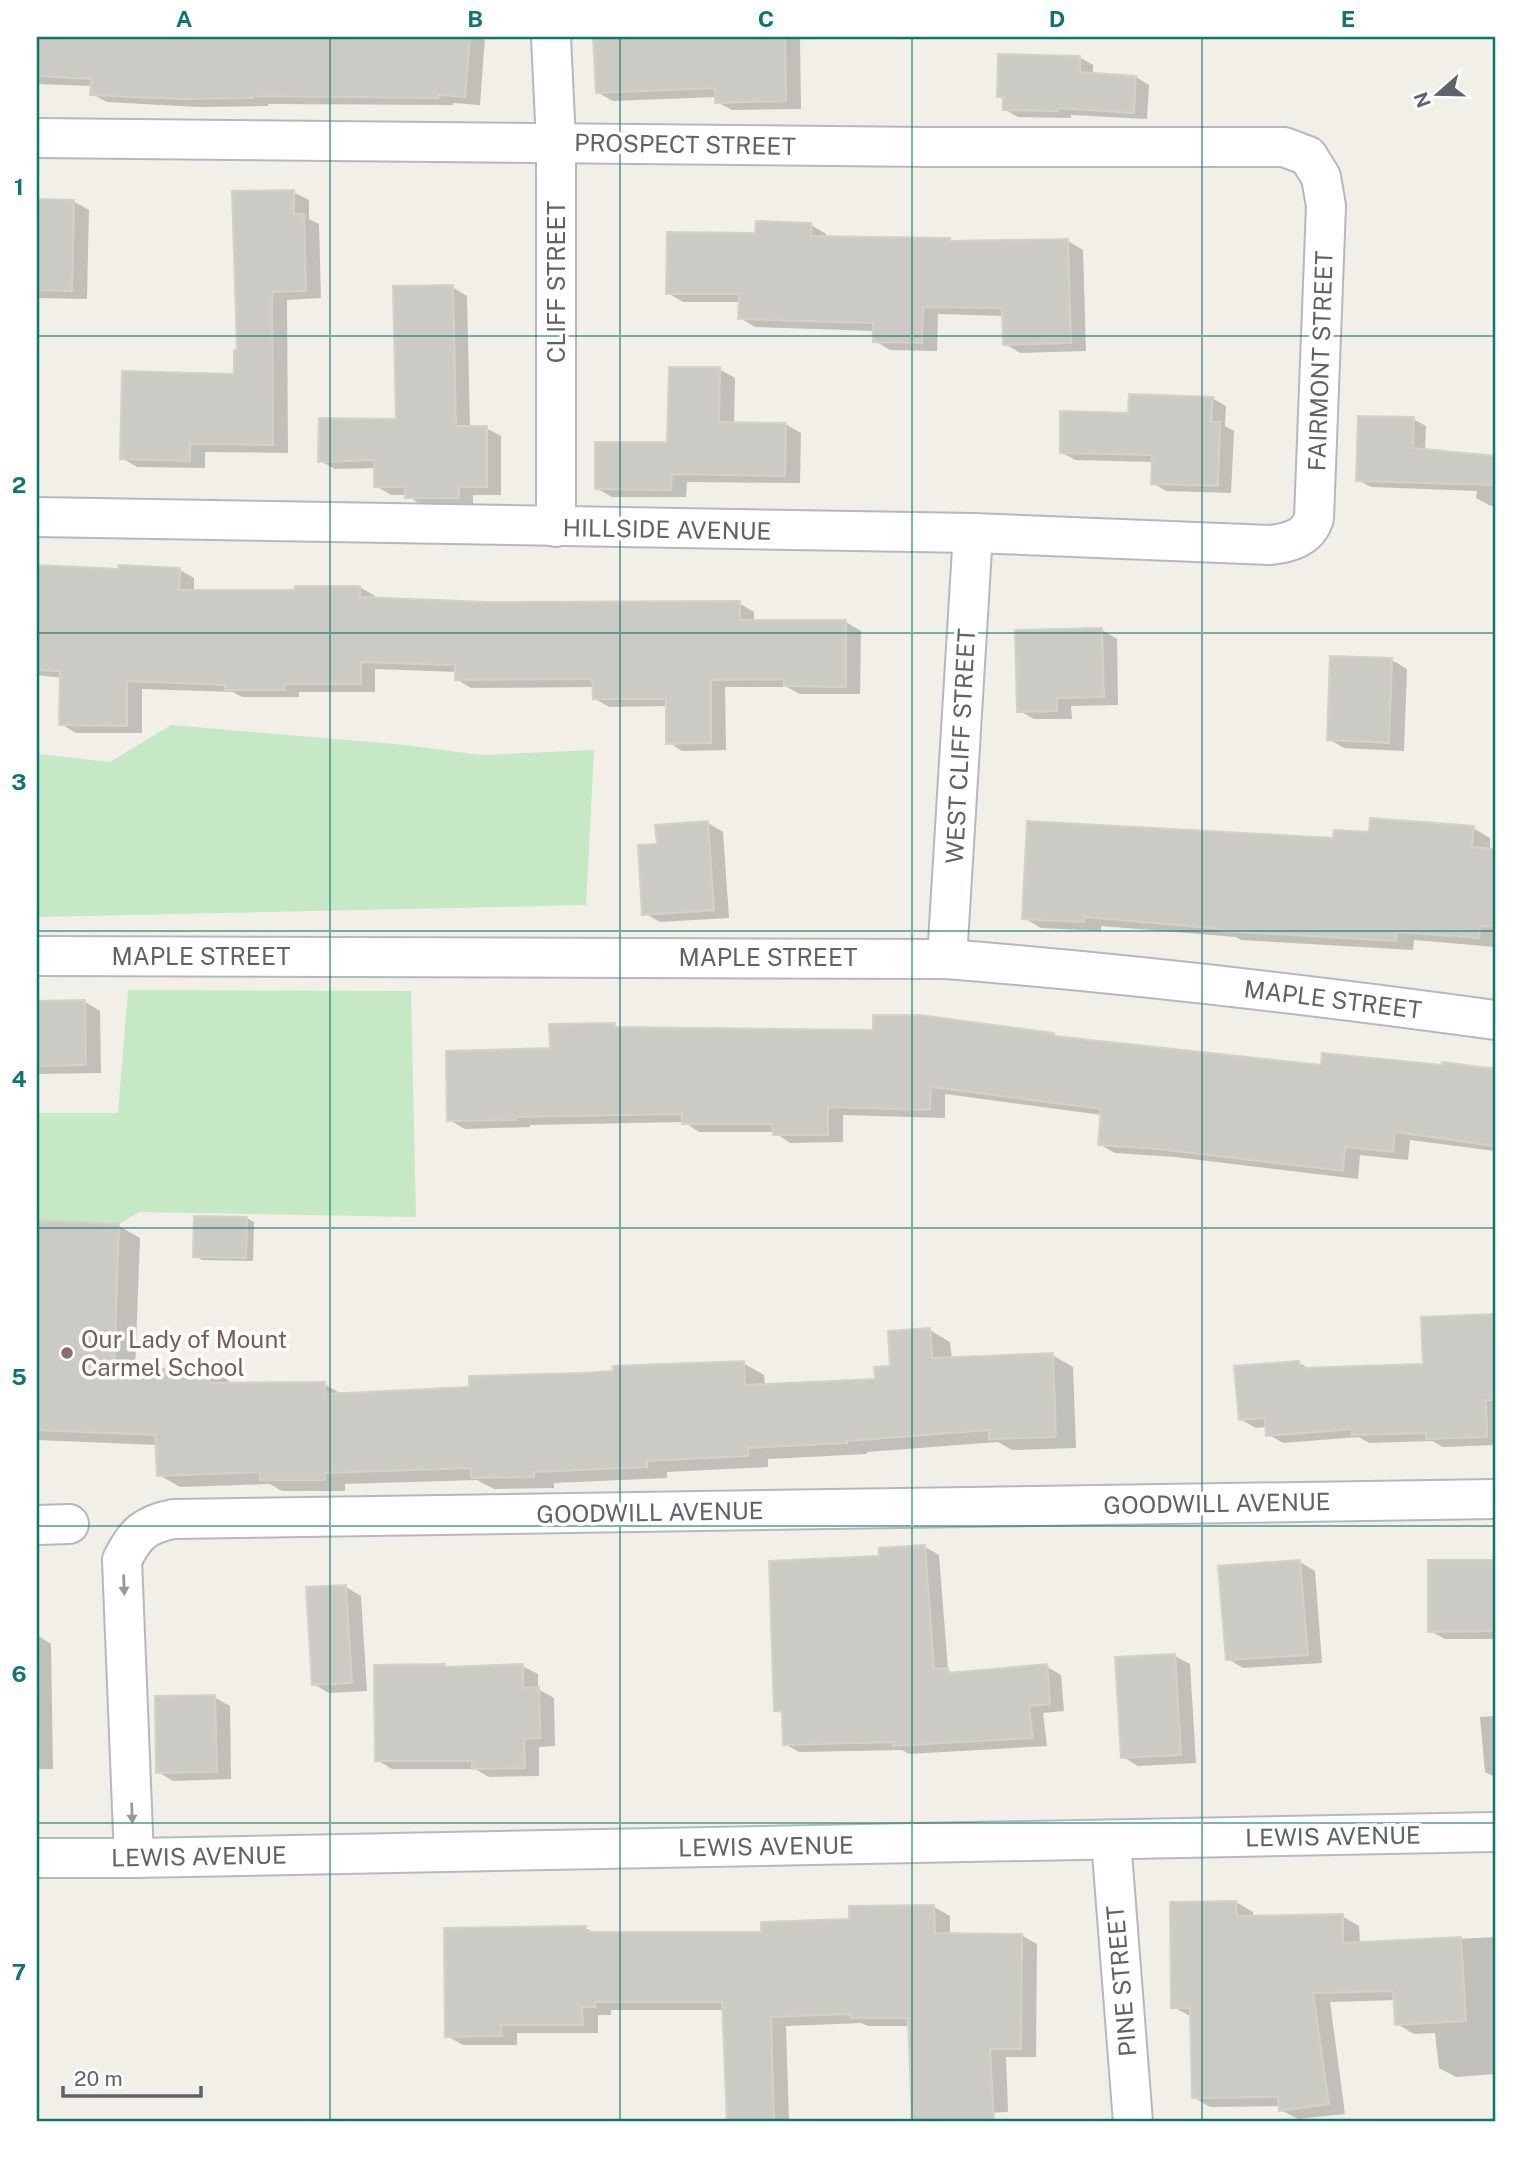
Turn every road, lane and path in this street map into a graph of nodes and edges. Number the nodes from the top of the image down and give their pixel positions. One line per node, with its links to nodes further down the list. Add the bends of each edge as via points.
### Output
1 (551, 37): 3 (street, CLIFF STREET)
2 (37, 138): 3 (street, PROSPECT STREET)
3 (556, 142): 4 (street, PROSPECT STREET, via 1284,147 1308,156); 6 (street, CLIFF STREET)
4 (1321, 177): 8 (street, FAIRMONT STREET, via 1326,206 1314,518 1307,532)
5 (37, 517): 6 (street, HILLSIDE AVENUE)
6 (556, 527): 7 (street, HILLSIDE AVENUE)
7 (973, 533): 8 (street, HILLSIDE AVENUE, via 1270,545); 10 (street, WEST CLIFF STREET)
8 (1296, 538)
9 (37, 956): 10 (street, MAPLE STREET)
10 (947, 959): 11 (street, MAPLE STREET, via 1069,969)
11 (1495, 1020)
12 (1495, 1499): 16 (street, GOODWILL AVENUE, one-way to 16, via 173,1520 136,1535 122,1560)
13 (1495, 1832): 14 (street, LEWIS AVENUE)
14 (1111, 1840): 16 (street, LEWIS AVENUE); 17 (street, PINE STREET)
15 (37, 1858): 16 (street, LEWIS AVENUE)
16 (134, 1858)
17 (1133, 2122)

